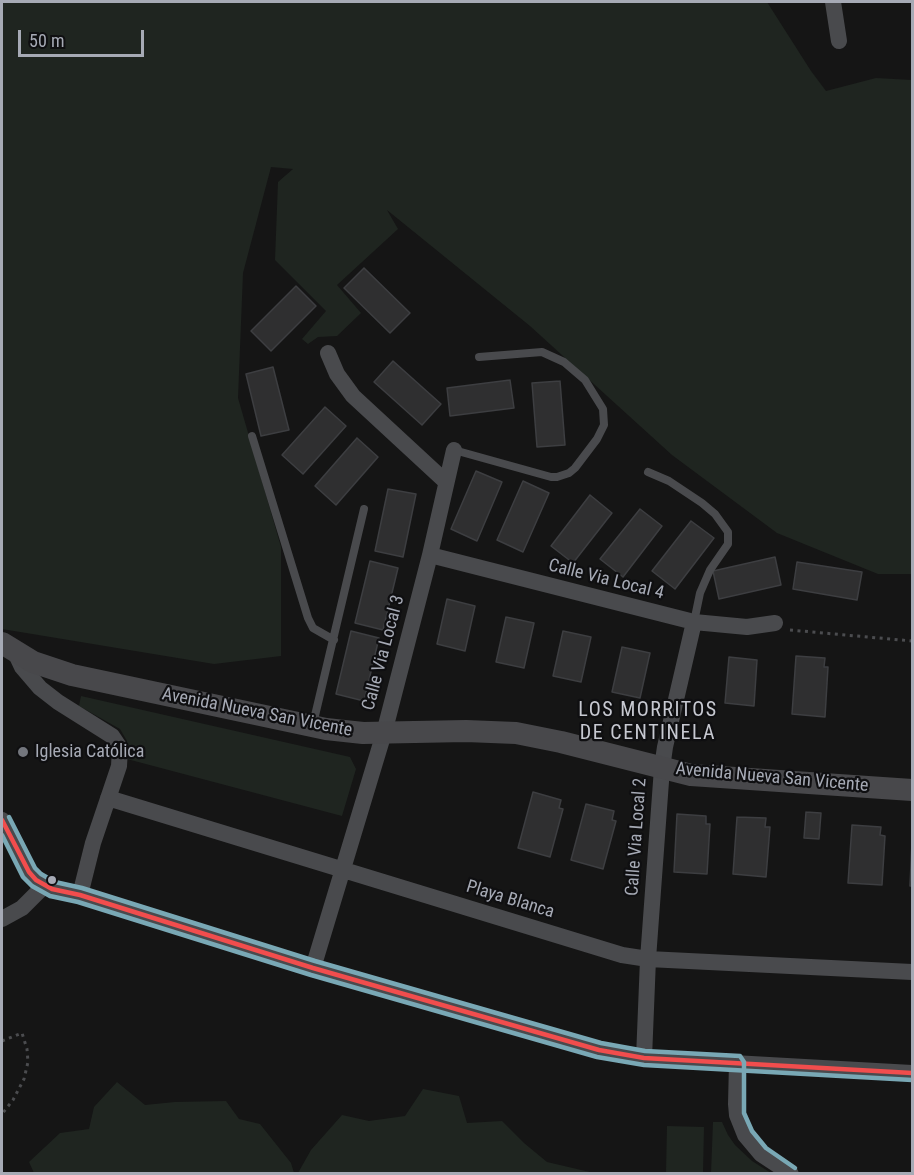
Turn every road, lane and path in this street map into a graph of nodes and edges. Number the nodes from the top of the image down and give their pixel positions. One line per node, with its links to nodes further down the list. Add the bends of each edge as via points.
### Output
1 (833, 2): 2 (street)
2 (839, 41)
3 (328, 353): 8 (street, via 353,396)
4 (479, 357): 6 (lane, via 542,352 564,362 585,380 603,409 604,425 574,468 557,477)
5 (252, 436): 13 (lane, via 308,618 313,628)
6 (454, 450): 8 (street, Calle Via Local 3)
7 (648, 472): 11 (lane, via 702,503 728,532 728,544 700,593)
8 (446, 482): 10 (street, Calle Via Local 3)
9 (364, 509): 13 (lane)
10 (430, 555): 11 (street, Calle Via Local 4); 17 (street, Calle Via Local 3)
11 (694, 622): 12 (street, Calle Via Local 4, via 747,627); 18 (street, Calle Via Local 2)
12 (775, 623): 14 (path, via 797,631)
13 (334, 640): 16 (lane)
14 (912, 640)
15 (8, 647): 16 (street, Avenida Nueva San Vicente, via 72,675); 20 (street, via 45,693 117,742 120,760)
16 (312, 727): 17 (street, Avenida Nueva San Vicente)
17 (384, 733): 18 (street, Avenida Nueva San Vicente, via 516,733); 22 (street, Calle Via Local 3)
18 (662, 768): 19 (street, Avenida Nueva San Vicente, via 705,776); 26 (street, Calle Via Local 2)
19 (912, 790)
20 (108, 798): 22 (street, Playa Blanca); 24 (street)
21 (2, 820): 23 (street, via 29,872)
22 (343, 870): 26 (street, Playa Blanca, via 622,955); 27 (street, Calle Via Local 3)
23 (44, 886): 24 (street); 25 (street, via 31,901)
24 (80, 895): 27 (street)
25 (2, 919)
26 (648, 959): 28 (street, Playa Blanca); 30 (street, Calle Via Local 2)
27 (313, 968): 30 (street, via 598,1050)
28 (912, 972)
29 (2, 1041): 33 (path, via 22,1033 28,1062 14,1100)
30 (644, 1058): 31 (street)
31 (737, 1063): 32 (street); 34 (street, via 737,1115 745,1135 761,1154)
32 (912, 1073)
33 (2, 1113)
34 (791, 1173)

